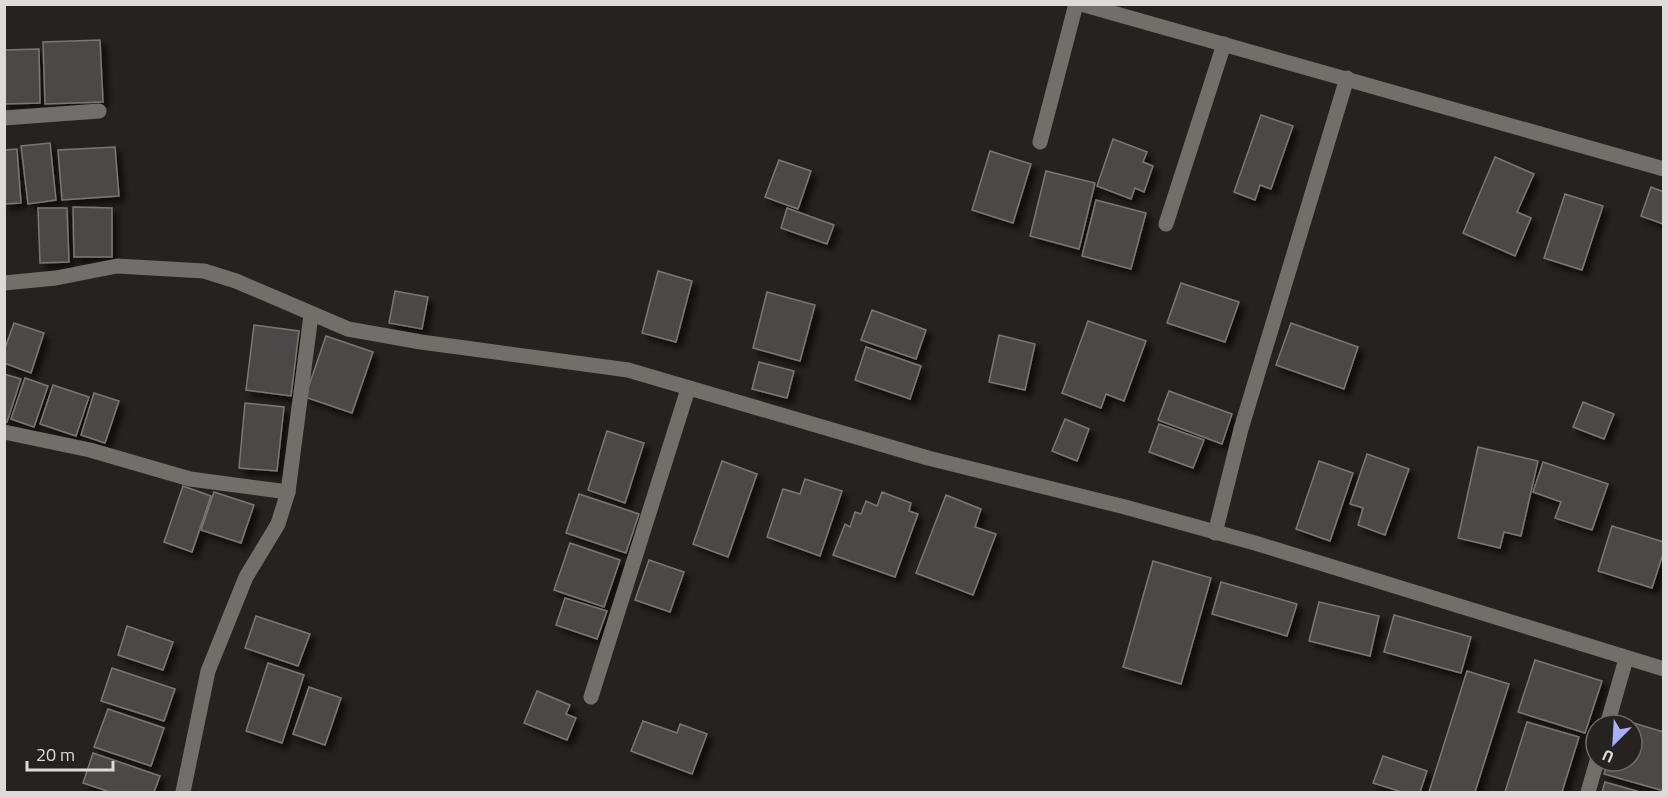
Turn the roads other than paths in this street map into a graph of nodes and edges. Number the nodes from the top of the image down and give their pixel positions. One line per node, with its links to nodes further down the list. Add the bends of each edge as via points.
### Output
1 (1076, 4): 7 (street)
2 (1081, 4): 3 (street)
3 (1224, 44): 4 (street); 9 (street)
4 (1347, 78): 8 (street); 15 (street, via 1244,418)
5 (99, 111): 6 (street)
6 (4, 118)
7 (1040, 142)
8 (1664, 169)
9 (1166, 224)
10 (4, 283): 11 (street, via 117,266 171,267 204,271 236,281)
11 (311, 315): 12 (street, via 348,329 628,370); 14 (street)
12 (688, 388): 15 (street, via 928,458); 18 (street)
13 (4, 432): 14 (street, via 90,450 190,479)
14 (288, 492): 21 (street, via 278,524 246,577 208,671)
15 (1215, 532): 16 (street)
16 (1626, 659): 17 (street); 19 (street)
17 (1664, 669)
18 (591, 697)
19 (1610, 713)
20 (1594, 773): 22 (street)
21 (183, 792)
22 (1588, 792)

